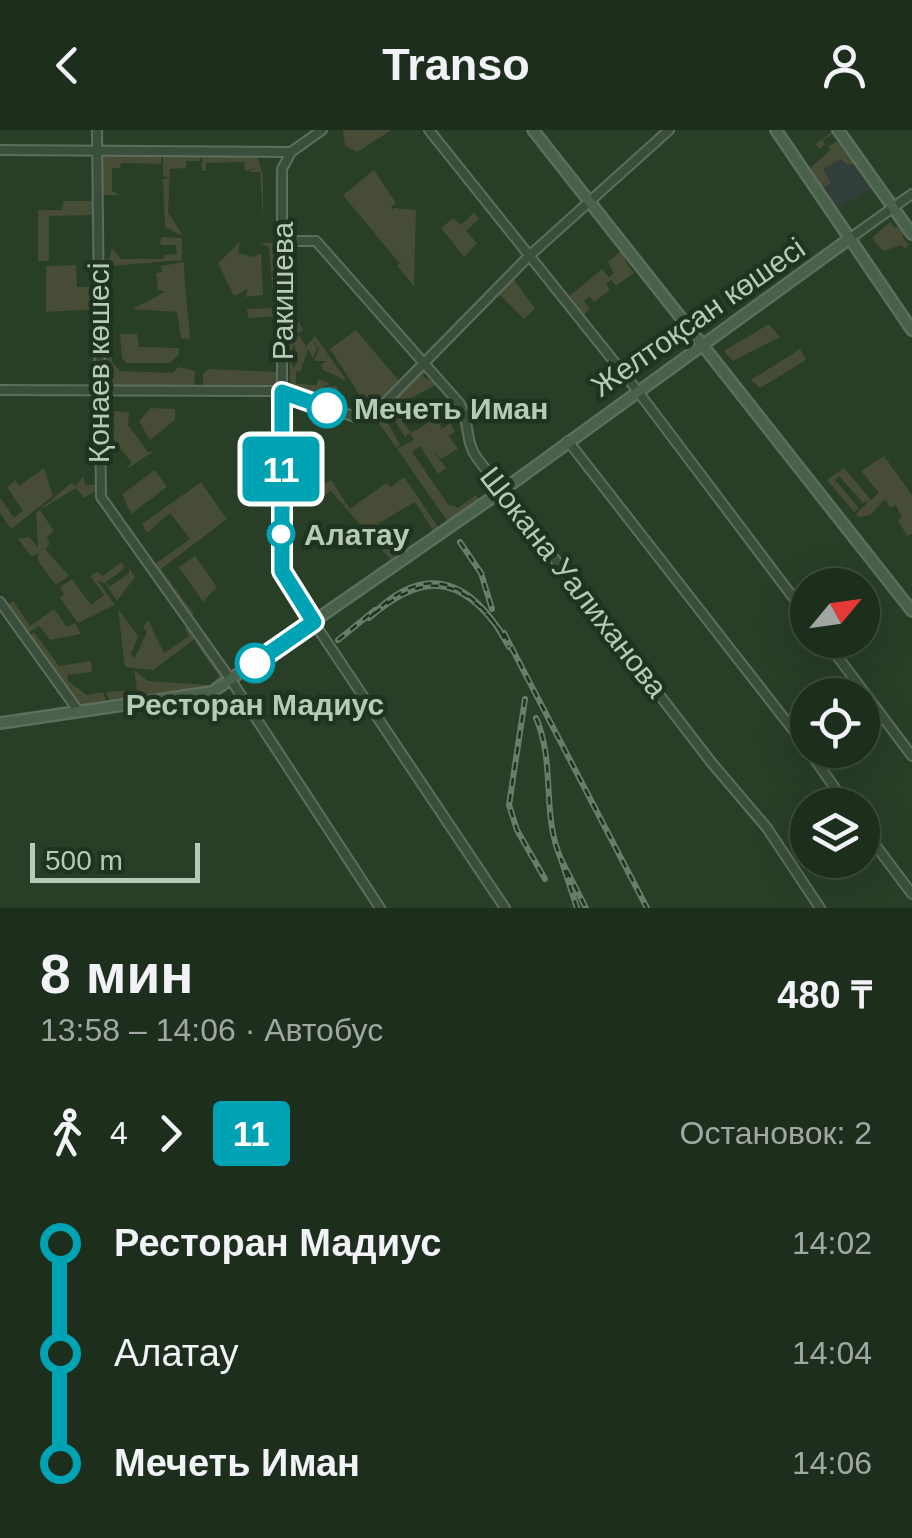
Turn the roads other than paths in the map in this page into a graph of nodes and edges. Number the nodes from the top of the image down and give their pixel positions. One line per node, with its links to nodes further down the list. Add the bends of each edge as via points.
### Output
1 (97, 130): 9 (street, Қонаев көшесі)
2 (322, 130): 10 (street)
3 (429, 130): 19 (street)
4 (533, 130): 14 (main road)
5 (669, 130): 14 (street)
6 (776, 130): 17 (main road)
7 (838, 130): 15 (main road)
8 (0, 150): 9 (street)
9 (97, 151): 11 (street); 27 (street, Қонаев көшесі)
10 (292, 151): 11 (street); 12 (street, Ракишева)
11 (276, 153): 12 (street)
12 (282, 169): 18 (street, Ракишева)
13 (912, 194): 15 (street)
14 (590, 202): 19 (street); 21 (main road)
15 (892, 206): 16 (main road); 17 (street)
16 (912, 234)
17 (849, 239): 20 (main road); 21 (main road, Желтоқсан көшесі)
18 (282, 241): 22 (street, Шокана Уалиханова, via 316,241); 26 (street, Ракишева)
19 (529, 256): 22 (street); 23 (street)
20 (912, 330)
21 (703, 345): 23 (main road, Желтоқсан көшесі); 33 (main road)
22 (423, 364): 26 (street, via 366,418); 30 (street, Шокана Уалиханова, via 460,404 470,427 469,447)
23 (636, 389): 29 (main road, Желтоқсан көшесі); 31 (street)
24 (0, 390): 25 (street)
25 (16, 390): 27 (street); 28 (street)
26 (282, 392): 27 (street); 34 (street, Ракишева, via 282,571)
27 (98, 393): 36 (street, Қонаев көшесі, via 101,498)
28 (0, 400)
29 (568, 441): 30 (main road, Желтоқсан көшесі); 41 (street)
30 (504, 490): 34 (main road, Желтоқсан көшесі); 47 (street, Шокана Уалиханова, via 767,828)
31 (790, 593)
32 (0, 602): 37 (street)
33 (912, 611)
34 (314, 622): 36 (main road, Желтоқсан көшесі); 46 (street, Ракишева)
35 (838, 658): 42 (street)
36 (231, 680): 38 (main road, Желтоқсан көшесі, via 206,694); 45 (street, Қонаев көшесі)
37 (66, 696): 38 (street); 39 (street)
38 (79, 713): 39 (main road, Желтоқсан көшесі)
39 (60, 716): 40 (main road, Желтоқсан көшесі)
40 (0, 723)
41 (790, 727)
42 (912, 756)
43 (880, 851): 44 (street)
44 (912, 894)
45 (380, 908)
46 (504, 908)
47 (820, 908)

